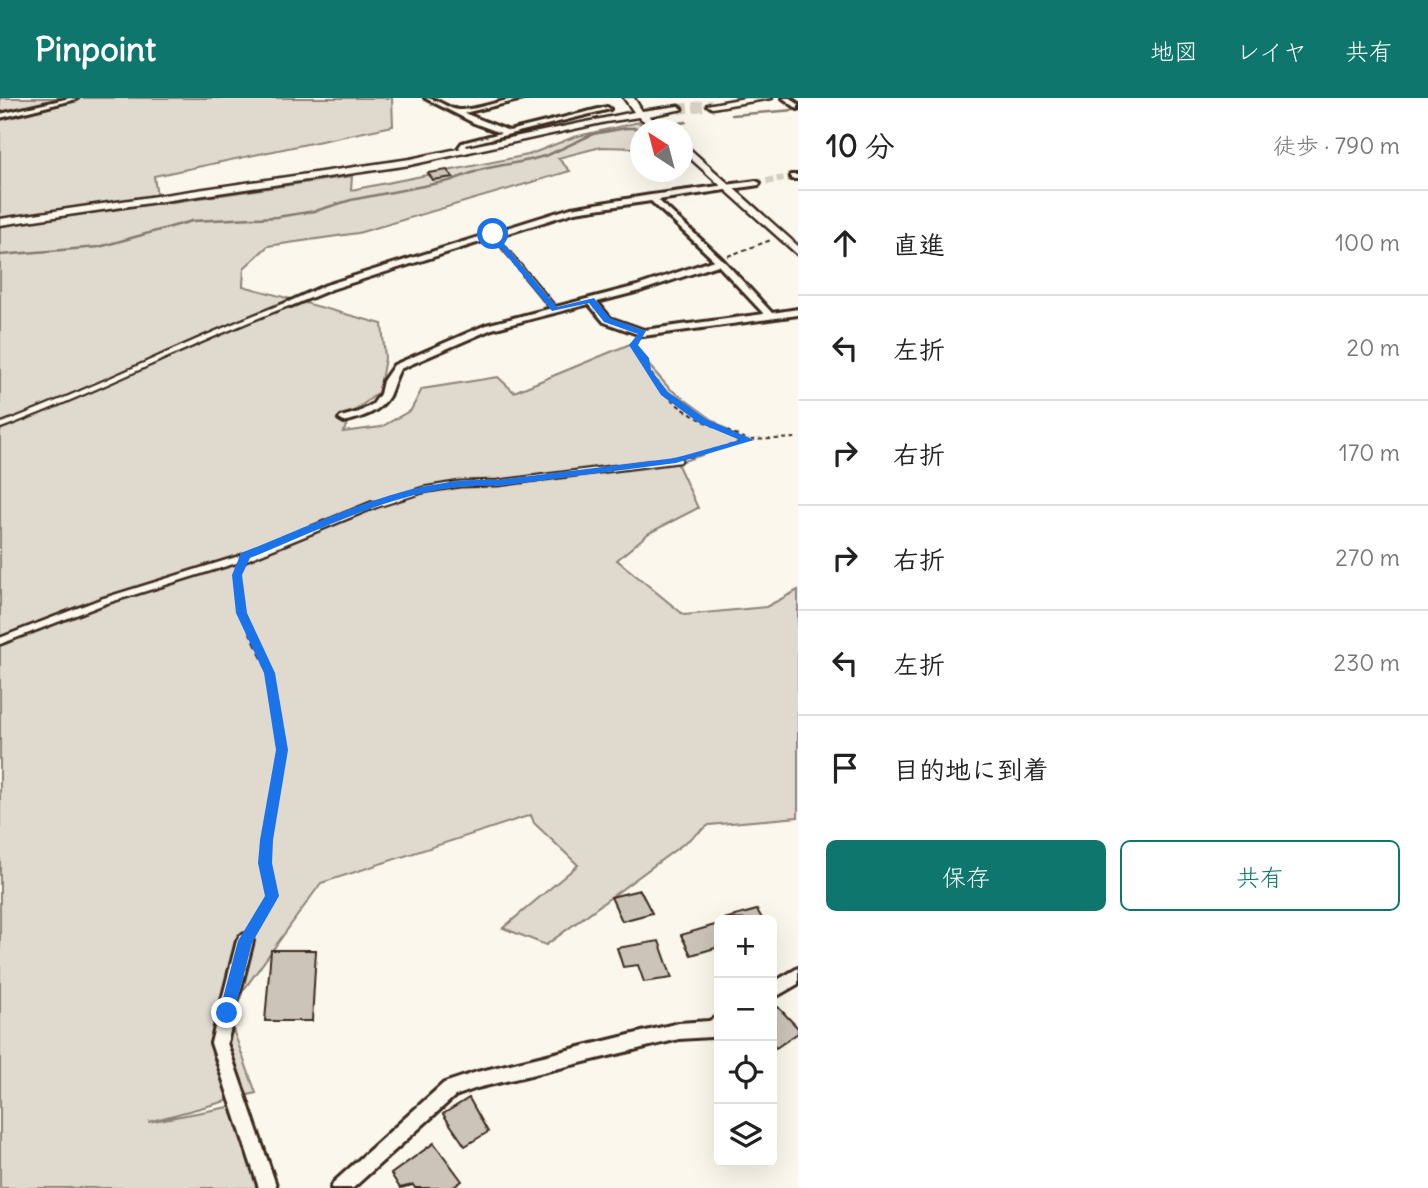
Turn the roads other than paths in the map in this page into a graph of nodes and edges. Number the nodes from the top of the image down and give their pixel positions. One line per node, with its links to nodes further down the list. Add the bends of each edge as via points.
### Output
1 (428, 98): 11 (street)
2 (524, 98): 11 (street)
3 (629, 98): 12 (street)
4 (767, 98): 7 (street)
5 (786, 98): 8 (street)
6 (74, 99): 13 (street)
7 (712, 105)
8 (798, 107)
9 (607, 108): 15 (street)
10 (678, 109): 12 (street)
11 (457, 113): 15 (street)
12 (639, 114): 14 (street); 16 (street)
13 (0, 116)
14 (646, 119)
15 (509, 134): 16 (street, via 464,144)
16 (465, 151): 21 (street, via 297,181)
17 (693, 156): 19 (street)
18 (756, 183): 19 (street)
19 (725, 187): 20 (street); 23 (street)
20 (651, 197): 22 (street, via 574,210); 24 (street)
21 (0, 222)
22 (493, 234): 26 (street); 27 (lane)
23 (798, 252)
24 (719, 261): 25 (street); 29 (street)
25 (591, 300): 27 (street); 29 (street, via 607,320 643,332)
26 (288, 304): 31 (lane)
27 (555, 310): 30 (street, via 489,327 397,366 376,406)
28 (798, 312): 29 (street)
29 (770, 316)
30 (344, 419)
31 (0, 426)
32 (679, 460): 33 (lane, via 442,486 378,503 212,569 90,605)
33 (0, 641)
34 (246, 941): 38 (street, via 219,1043)
35 (798, 975): 36 (street)
36 (777, 989)
37 (714, 1027): 39 (street, via 679,1031 450,1089)
38 (268, 1188)
39 (340, 1188)

